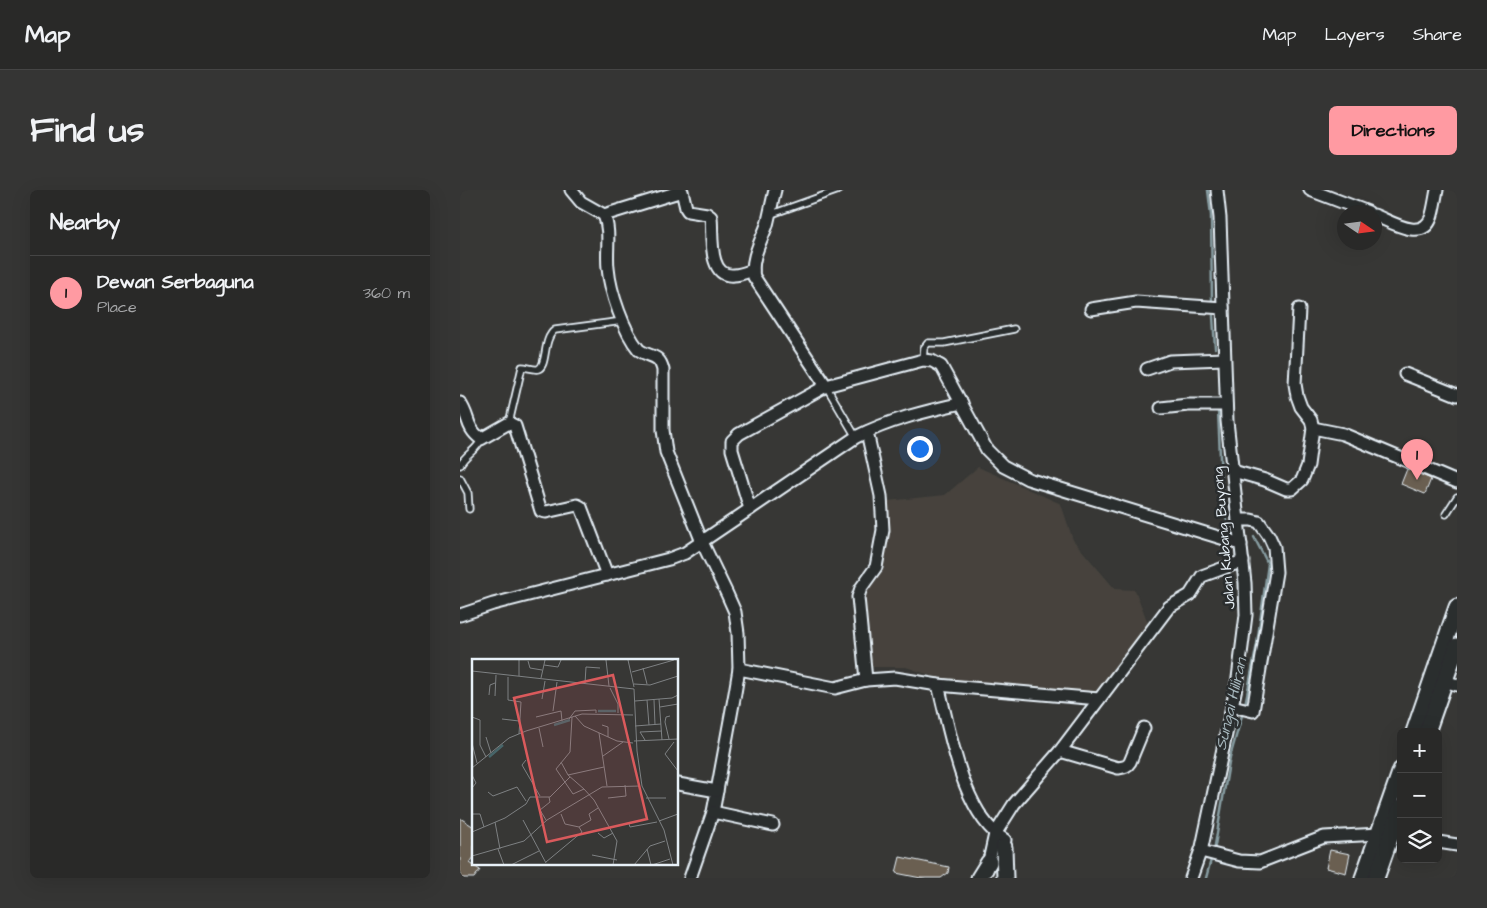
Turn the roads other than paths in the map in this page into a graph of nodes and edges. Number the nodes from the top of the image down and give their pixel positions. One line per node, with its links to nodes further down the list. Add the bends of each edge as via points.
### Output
1 (572, 190): 8 (street, via 581,202)
2 (775, 190): 9 (street)
3 (839, 190): 9 (lane)
4 (1217, 190): 12 (street, Jalan Kubang Buyong)
5 (1310, 190): 7 (street)
6 (1437, 190): 10 (street, via 1430,219 1419,230)
7 (1350, 205)
8 (604, 215): 11 (street, via 682,191 688,210 711,217 714,261 718,269 732,276); 15 (street, via 608,227 608,271)
9 (770, 215): 11 (street)
10 (1382, 218)
11 (752, 270): 21 (street)
12 (1222, 308): 13 (street, via 1136,302); 18 (street, Jalan Kubang Buyong)
13 (1091, 309)
14 (1300, 309): 28 (street, via 1294,384)
15 (622, 321): 27 (lane, via 551,333 543,365 539,369 522,366); 40 (street, via 639,350 661,362 666,452)
16 (1014, 329): 17 (lane, via 944,343 928,343 924,348)
17 (924, 360): 21 (street); 24 (street, via 941,366)
18 (1224, 360): 19 (street, via 1170,361); 25 (street, Jalan Kubang Buyong)
19 (1147, 369)
20 (1405, 374): 22 (street)
21 (826, 386): 29 (lane); 37 (street, via 739,434 732,441)
22 (1457, 395)
23 (460, 403): 30 (street, via 472,433)
24 (962, 403): 29 (street); 41 (street, via 987,450 1014,473)
25 (1226, 405): 26 (street); 32 (street, Jalan Kubang Buyong)
26 (1160, 408)
27 (509, 423): 30 (street); 43 (street, via 518,431 541,511 577,505 581,508)
28 (1312, 428): 32 (street, via 1308,465 1302,480 1292,490); 34 (street, via 1343,434)
29 (861, 434): 37 (street); 48 (street, via 881,496 883,530 876,567 858,597)
30 (481, 439): 31 (lane)
31 (460, 465)
32 (1233, 472): 39 (street, Jalan Kubang Buyong)
33 (460, 478): 36 (lane, via 468,493)
34 (1457, 482)
35 (1457, 497): 38 (lane)
36 (469, 508)
37 (750, 509): 40 (street)
38 (1446, 514)
39 (1238, 520): 41 (street, Jalan Kubang Buyong); 52 (street, via 1259,522 1274,547 1276,572 1253,711)
40 (702, 542): 43 (street, via 685,554); 47 (street, via 735,612)
41 (1241, 544): 42 (street, Jalan Kubang Buyong)
42 (1243, 560): 51 (street, via 1202,576 1190,594 1169,607); 52 (street, Jalan Kubang Buyong, via 1246,615)
43 (607, 575): 45 (street)
44 (1457, 607): 54 (main road)
45 (460, 615)
46 (1457, 646): 49 (main road)
47 (739, 669): 48 (street, via 834,688); 59 (street)
48 (866, 680): 50 (street, via 895,678)
49 (1451, 683): 55 (main road)
50 (938, 685): 51 (street); 64 (street, via 968,793 980,815)
51 (1099, 699): 56 (street)
52 (1232, 706): 67 (street, Jalan Kubang Buyong)
53 (1144, 728): 56 (street, via 1130,762 1123,767)
54 (1415, 728)
55 (1429, 728)
56 (1060, 751): 64 (street, via 1014,804)
57 (1400, 773): 63 (main road)
58 (679, 784): 59 (street)
59 (717, 791): 60 (street)
60 (713, 812): 62 (street); 69 (street)
61 (1397, 817): 63 (main road)
62 (774, 825)
63 (1390, 835): 67 (street, via 1324,837 1260,862); 75 (main road); 76 (main road)
64 (1002, 840): 68 (street); 72 (street); 73 (main road)
65 (1442, 843): 66 (street)
66 (1457, 845)
67 (1200, 851): 74 (street, Jalan Kubang Buyong)
68 (989, 862): 70 (main road); 71 (street)
69 (690, 878)
70 (979, 878)
71 (985, 878)
72 (999, 878)
73 (1005, 878)
74 (1192, 878)
75 (1363, 878)
76 (1376, 878)

